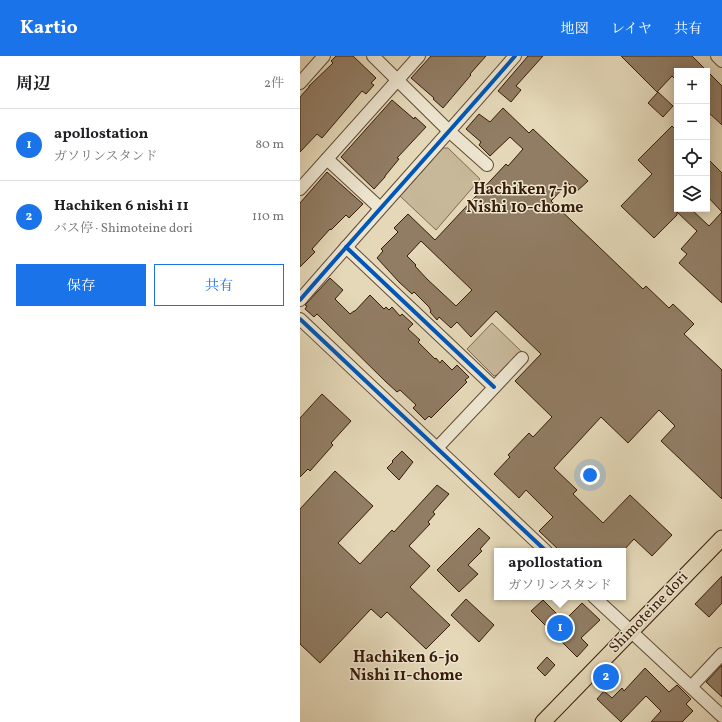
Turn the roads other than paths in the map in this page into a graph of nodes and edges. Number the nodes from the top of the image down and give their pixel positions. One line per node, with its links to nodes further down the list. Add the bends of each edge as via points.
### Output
1 (324, 56): 8 (street)
2 (373, 56): 7 (street)
3 (419, 56): 7 (street)
4 (515, 56): 9 (street)
5 (717, 56): 6 (street)
6 (722, 61)
7 (398, 80): 9 (street); 10 (street)
8 (300, 83)
9 (450, 132): 11 (street); 13 (street)
10 (327, 159): 12 (street); 13 (street)
11 (487, 165)
12 (300, 189)
13 (380, 208): 14 (street)
14 (346, 247): 15 (street); 18 (street)
15 (300, 300)
16 (300, 319): 19 (street)
17 (522, 358): 18 (street)
18 (494, 387): 19 (street)
19 (436, 448): 21 (street)
20 (722, 538): 23 (main road, Shimoteine dori)
21 (543, 548)
22 (597, 600): 23 (street)
23 (631, 632): 25 (street); 27 (main road, Shimoteine dori)
24 (722, 654): 25 (street)
25 (691, 687): 26 (street)
26 (722, 716)
27 (543, 722)

